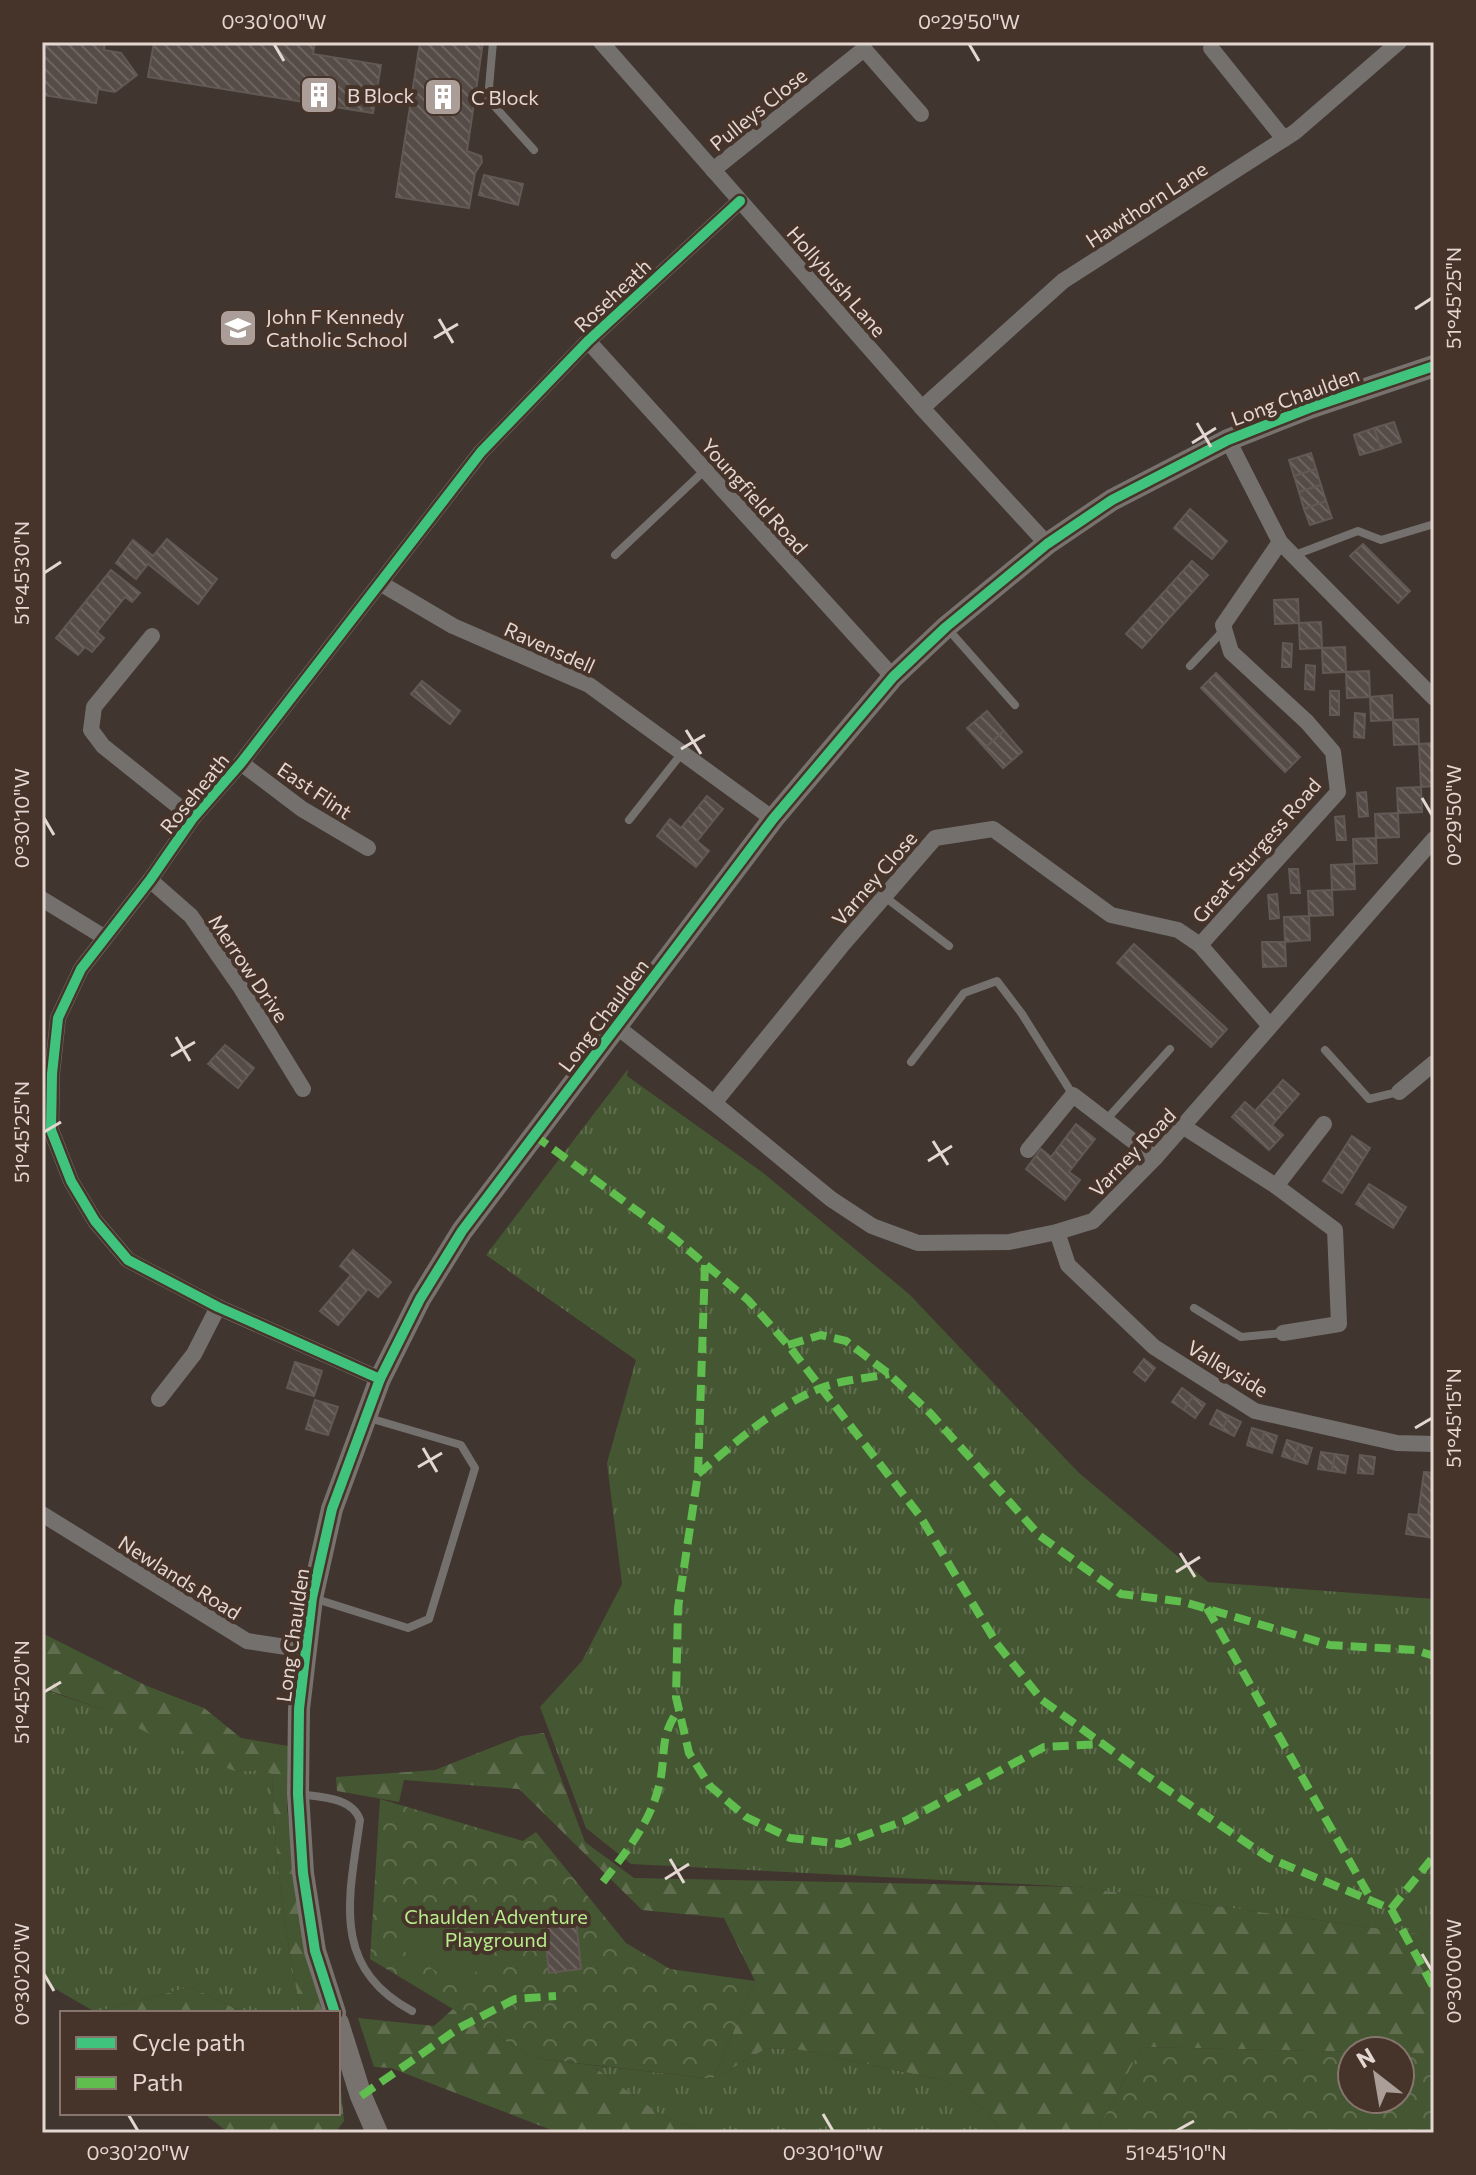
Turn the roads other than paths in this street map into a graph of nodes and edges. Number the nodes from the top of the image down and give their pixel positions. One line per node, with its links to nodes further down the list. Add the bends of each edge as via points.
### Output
1 (493, 42): 8 (lane, via 488,99)
2 (601, 42): 9 (street, Hollybush Lane)
3 (1399, 42): 7 (street, Hawthorn Lane)
4 (866, 44): 6 (street, Pulleys Close); 9 (street, Pulleys Close)
5 (1211, 48): 7 (street)
6 (921, 114)
7 (1284, 139): 13 (street, Hawthorn Lane, via 1063,281)
8 (534, 150)
9 (713, 170): 10 (street, Hollybush Lane)
10 (740, 201): 11 (street, Roseheath); 13 (street, Hollybush Lane)
11 (588, 341): 15 (street, Youngfield Road); 21 (street, Roseheath, via 481,452)
12 (1434, 366): 14 (street, Long Chaulden)
13 (922, 408): 18 (street, Hollybush Lane)
14 (1228, 440): 17 (street); 18 (street, Long Chaulden, via 1112,500)
15 (705, 470): 19 (lane); 26 (street, Youngfield Road)
16 (1434, 524): 20 (lane, via 1381,540 1358,531)
17 (1280, 542): 20 (street); 23 (street)
18 (1047, 544): 22 (street, Long Chaulden)
19 (615, 555)
20 (1295, 555): 27 (street)
21 (380, 583): 29 (street, Ravensdell, via 453,626 589,685); 30 (street, Roseheath)
22 (946, 627): 26 (street, Long Chaulden); 28 (lane)
23 (1224, 630): 25 (lane); 40 (street, Great Sturgess Road, via 1231,652 1333,752 1338,792)
24 (152, 636): 31 (street, via 94,707 91,730 103,746)
25 (1190, 666)
26 (893, 677): 32 (street, Long Chaulden)
27 (1434, 698)
28 (1015, 705)
29 (682, 753): 32 (street, Ravensdell); 33 (lane)
30 (241, 763): 31 (street, Roseheath); 35 (street, East Flint, via 302,809)
31 (193, 818): 36 (street, Roseheath)
32 (773, 819): 42 (street, Long Chaulden)
33 (629, 820)
34 (1434, 839): 43 (street, Varney Road)
35 (368, 848)
36 (150, 880): 39 (street, Roseheath); 48 (street, Merrow Drive, via 191,916)
37 (884, 896): 40 (street, Varney Close, via 935,838 993,829 1111,915 1178,930); 41 (lane); 51 (street, Varney Close)
38 (42, 899): 39 (street)
39 (104, 937): 55 (street, Roseheath, via 81,969 58,1018)
40 (1200, 945): 43 (street, Great Sturgess Road)
41 (949, 946)
42 (616, 1026): 51 (street, Varney Road); 63 (street, Long Chaulden, via 462,1231)
43 (1270, 1026): 54 (street, Varney Road)
44 (1170, 1049): 52 (lane)
45 (1325, 1050): 49 (lane, via 1369,1099)
46 (911, 1062): 50 (lane, via 964,993 997,981)
47 (1434, 1063): 49 (street)
48 (303, 1089)
49 (1399, 1092)
50 (1073, 1095): 52 (street); 56 (street)
51 (714, 1103): 59 (street, Varney Road, via 872,1226 918,1243 1009,1242)
52 (1106, 1120): 57 (street)
53 (1324, 1124): 58 (street)
54 (1184, 1127): 57 (street, Varney Road); 58 (street)
55 (46, 1131): 60 (street, Roseheath, via 95,1221 128,1260)
56 (1028, 1150)
57 (1155, 1158): 59 (street, Varney Road, via 1093,1221)
58 (1276, 1186): 62 (street, via 1335,1230 1339,1324)
59 (1057, 1232): 66 (street, Valleyside, via 1068,1265 1154,1347 1255,1411 1397,1443)
60 (218, 1307): 63 (street, Roseheath); 64 (street, via 194,1354)
61 (1194, 1308): 62 (lane, via 1241,1337)
62 (1283, 1333)
63 (380, 1379): 65 (street, Long Chaulden)
64 (159, 1399)
65 (365, 1417): 68 (street, Long Chaulden, via 332,1509); 68 (lane, via 461,1445 475,1468 429,1619 408,1628)
66 (1434, 1444)
67 (42, 1514): 69 (street, Newlands Road, via 247,1641)
68 (312, 1598): 69 (street, Long Chaulden)
69 (306, 1650): 70 (street, Long Chaulden)
70 (298, 1794): 71 (street, Long Chaulden, via 315,1951); 72 (lane, via 338,1800 358,1814 350,1892 353,1946 376,1986)
71 (334, 2011)
72 (412, 2011)
73 (340, 2029): 74 (street)
74 (377, 2133)

